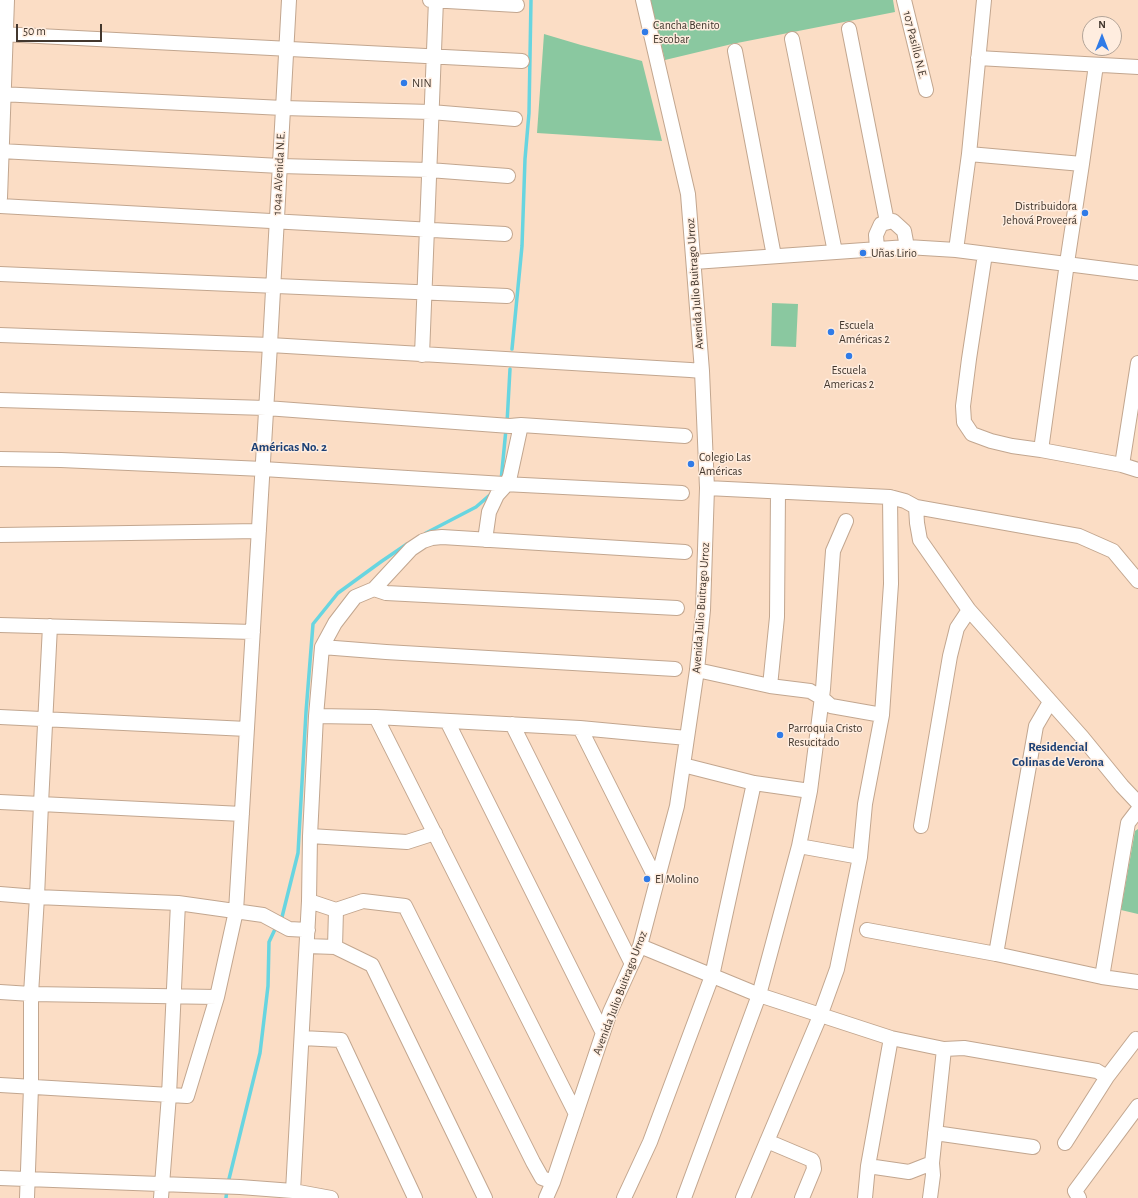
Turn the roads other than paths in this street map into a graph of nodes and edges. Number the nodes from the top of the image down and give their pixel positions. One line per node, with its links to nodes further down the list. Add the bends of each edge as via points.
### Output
1 (7, 0): 10 (street)
2 (289, 0): 12 (street, 104a AVenida N.E.)
3 (430, 0): 4 (street)
4 (436, 0): 8 (street); 14 (street)
5 (643, 0): 42 (street, Avenida Julio Buitrago Urroz, via 688,194)
6 (904, 0): 19 (street, 107 Pasillo N.E.)
7 (984, 0): 15 (street)
8 (517, 5)
9 (849, 29): 33 (street)
10 (3, 34): 12 (street); 20 (street)
11 (792, 39): 39 (street)
12 (286, 49): 14 (street); 21 (street, 104a AVenida N.E.)
13 (735, 51): 41 (street)
14 (434, 57): 16 (street); 22 (street)
15 (978, 58): 17 (street); 25 (street)
16 (522, 61)
17 (1096, 65): 18 (street); 26 (street)
18 (1138, 67)
19 (926, 90)
20 (2, 95): 21 (street); 24 (street)
21 (283, 108): 22 (street); 27 (street, 104a AVenida N.E.)
22 (432, 112): 23 (street); 28 (street)
23 (515, 119)
24 (1, 151): 27 (street); 30 (street)
25 (969, 154): 26 (street); 38 (street)
26 (1082, 164): 43 (street)
27 (280, 166): 28 (street); 32 (street, 104a AVenida N.E.)
28 (429, 170): 29 (street); 34 (street)
29 (508, 176)
30 (0, 198)
31 (0, 206): 32 (street)
32 (277, 221): 34 (street); 46 (street, 104a AVenida N.E.)
33 (887, 222): 36 (street, via 893,221 904,231); 37 (street, via 881,224 876,235)
34 (427, 229): 35 (street); 47 (street)
35 (505, 234)
36 (907, 247): 37 (street); 38 (street)
37 (878, 249): 39 (street)
38 (956, 250): 40 (street)
39 (835, 252): 41 (street)
40 (986, 254): 43 (street); 58 (street, via 969,360 963,406 964,422 972,434 991,441)
41 (774, 256): 42 (street)
42 (694, 262): 53 (street, Avenida Julio Buitrago Urroz)
43 (1067, 263): 44 (street); 58 (street)
44 (1138, 273)
45 (0, 274): 46 (street)
46 (273, 286): 47 (street); 50 (street, 104a AVenida N.E.)
47 (424, 292): 48 (street); 51 (street)
48 (507, 296)
49 (0, 335): 50 (street)
50 (270, 345): 51 (street); 55 (street, 104a AVenida N.E.)
51 (422, 354): 53 (street)
52 (1138, 363): 60 (street)
53 (691, 370): 64 (street, Avenida Julio Buitrago Urroz)
54 (0, 400): 55 (street)
55 (266, 408): 56 (street); 61 (street, 104a AVenida N.E.)
56 (509, 425): 57 (street); 63 (street, via 510,476)
57 (685, 436)
58 (1041, 450): 60 (street)
59 (0, 459): 61 (street)
60 (1122, 465): 62 (street)
61 (263, 469): 63 (street); 70 (street, 104a AVenida N.E.)
62 (1138, 470)
63 (505, 484): 66 (street); 72 (street, via 489,512)
64 (707, 488): 65 (street); 83 (street, Avenida Julio Buitrago Urroz, via 703,610)
65 (778, 492): 67 (street); 84 (street, via 777,617)
66 (682, 493)
67 (890, 497): 68 (street); 87 (street, via 891,584)
68 (916, 507): 74 (street, via 1078,536 1113,551); 77 (street, via 920,540)
69 (846, 521): 85 (street, via 833,551)
70 (259, 531): 71 (street); 80 (street, 104a AVenida N.E.)
71 (0, 535)
72 (485, 540): 73 (street); 75 (street, via 442,537 423,541)
73 (685, 552)
74 (1138, 582)
75 (374, 589): 76 (street, via 386,593); 81 (street, via 355,597 335,623)
76 (677, 608)
77 (969, 610): 86 (street); 105 (street, via 957,628 950,656)
78 (0, 625): 79 (street)
79 (50, 626): 80 (street); 91 (street)
80 (253, 632): 95 (street, 104a AVenida N.E.)
81 (322, 647): 82 (street); 88 (street)
82 (675, 669)
83 (697, 670): 84 (street); 96 (street, Avenida Julio Buitrago Urroz)
84 (770, 686): 85 (street, via 810,691)
85 (822, 698): 87 (street, via 832,706); 99 (street)
86 (1050, 702): 101 (street); 122 (street, via 1036,726)
87 (882, 715): 109 (street, via 865,804)
88 (316, 716): 90 (street); 107 (street)
89 (0, 717): 91 (street)
90 (376, 717): 92 (street); 106 (street)
91 (46, 719): 95 (street); 102 (street)
92 (447, 721): 93 (street); 133 (street)
93 (512, 724): 94 (street); 123 (street)
94 (580, 728): 96 (street); 110 (street)
95 (247, 729): 104 (street, 104a AVenida N.E.)
96 (687, 738): 97 (street, Avenida Julio Buitrago Urroz)
97 (683, 765): 98 (street); 110 (street, Avenida Julio Buitrago Urroz, via 677,806)
98 (754, 783): 99 (street); 124 (street)
99 (810, 791): 108 (street)
100 (0, 802): 102 (street)
101 (1138, 803)
102 (41, 804): 104 (street); 112 (street)
103 (1138, 810): 125 (street, via 1128,823)
104 (242, 814): 116 (street, 104a AVenida N.E.)
105 (922, 826)
106 (435, 833): 107 (street, via 407,842); 143 (street)
107 (310, 836): 113 (street)
108 (799, 846): 109 (street); 129 (street)
109 (860, 857): 132 (street, via 836,969)
110 (657, 882): 120 (street, Avenida Julio Buitrago Urroz)
111 (0, 894): 112 (street)
112 (37, 897): 114 (street); 128 (street)
113 (309, 901): 115 (street); 117 (street)
114 (178, 903): 116 (street); 130 (street)
115 (336, 910): 121 (street); 152 (street, via 363,901 405,906 533,1162 542,1178)
116 (236, 911): 117 (street, via 263,915 289,929); 131 (street, 104a AVenida N.E.)
117 (308, 930): 119 (street)
118 (867, 930): 122 (street)
119 (307, 946): 121 (street); 134 (street)
120 (640, 946): 123 (street, Avenida Julio Buitrago Urroz); 124 (street)
121 (335, 947): 159 (street, via 372,965)
122 (996, 954): 125 (street)
123 (632, 964): 133 (street, Avenida Julio Buitrago Urroz)
124 (712, 976): 129 (street); 161 (street, via 650,1142)
125 (1102, 977): 126 (street)
126 (1138, 982)
127 (0, 992): 128 (street)
128 (31, 994): 130 (street); 140 (street)
129 (759, 995): 132 (street); 162 (street)
130 (174, 996): 131 (street); 141 (street)
131 (217, 997): 141 (street, 104a AVenida N.E., via 187,1096)
132 (820, 1016): 135 (street); 145 (street)
133 (603, 1033): 143 (street, Avenida Julio Buitrago Urroz)
134 (302, 1038): 154 (street); 158 (street, via 341,1040)
135 (891, 1038): 137 (street); 149 (street)
136 (1138, 1040): 138 (street, via 1136,1039)
137 (944, 1049): 138 (street, via 964,1048 1097,1071); 144 (street)
138 (1107, 1077): 146 (street)
139 (0, 1085): 140 (street)
140 (31, 1086): 141 (street); 151 (street)
141 (169, 1095): 153 (street)
142 (1138, 1106): 167 (street, via 1075,1191)
143 (576, 1114): 152 (street, Avenida Julio Buitrago Urroz)
144 (935, 1133): 147 (street); 148 (street)
145 (767, 1141): 163 (street); 164 (street, via 814,1162 814,1169)
146 (1065, 1143)
147 (1033, 1147)
148 (932, 1163): 149 (street, via 909,1172); 166 (street)
149 (868, 1166): 165 (street)
150 (0, 1178): 151 (street)
151 (27, 1180): 153 (street); 156 (street)
152 (553, 1182): 160 (street, Avenida Julio Buitrago Urroz)
153 (162, 1191): 155 (street, via 220,1186)
154 (293, 1191): 155 (street); 157 (street)
155 (271, 1193)
156 (27, 1198)
157 (331, 1198)
158 (415, 1198)
159 (485, 1198)
160 (546, 1198)
161 (624, 1198)
162 (684, 1198)
163 (743, 1198)
164 (802, 1198)
165 (865, 1198)
166 (930, 1198)
167 (1080, 1198)

